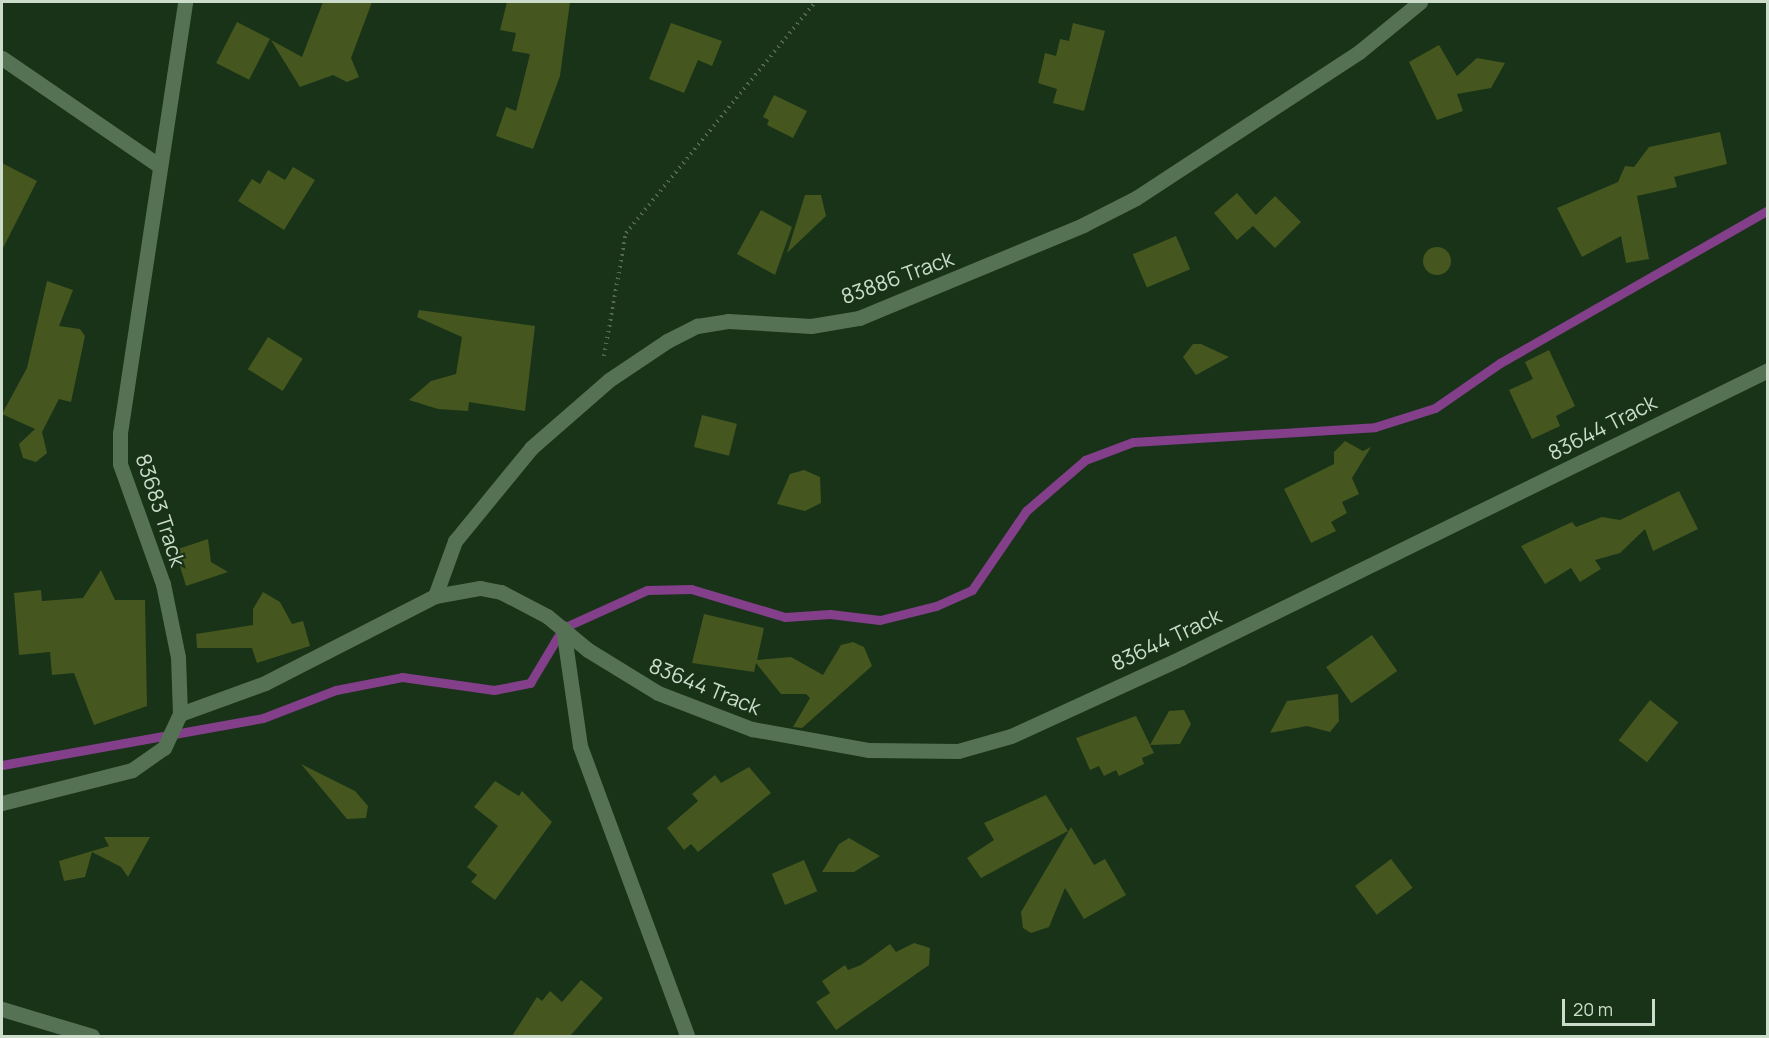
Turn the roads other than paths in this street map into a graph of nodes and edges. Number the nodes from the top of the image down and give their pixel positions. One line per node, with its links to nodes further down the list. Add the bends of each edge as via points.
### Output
1 (185, 2): 4 (street, 83683 Track)
2 (1420, 2): 6 (street, 83886 Track, via 1359,52 1136,198 1083,225 859,318 811,326 728,321 697,326 598,389 531,448 481,504 455,541)
3 (2, 58): 4 (street)
4 (157, 164): 8 (street, 83683 Track, via 121,405 120,464 163,584 178,657)
5 (1767, 370): 7 (street, 83644 Track, via 1181,658 1011,735 958,751 869,750 752,729 658,693 588,650)
6 (435, 596): 7 (street, 83644 Track, via 480,588 501,592); 8 (street, 83644 Track, via 265,682)
7 (564, 628): 12 (street, via 580,746)
8 (180, 714): 9 (street, 83683 Track, via 164,748 132,770)
9 (2, 803)
10 (2, 1009): 11 (street)
11 (92, 1036)
12 (687, 1036)

